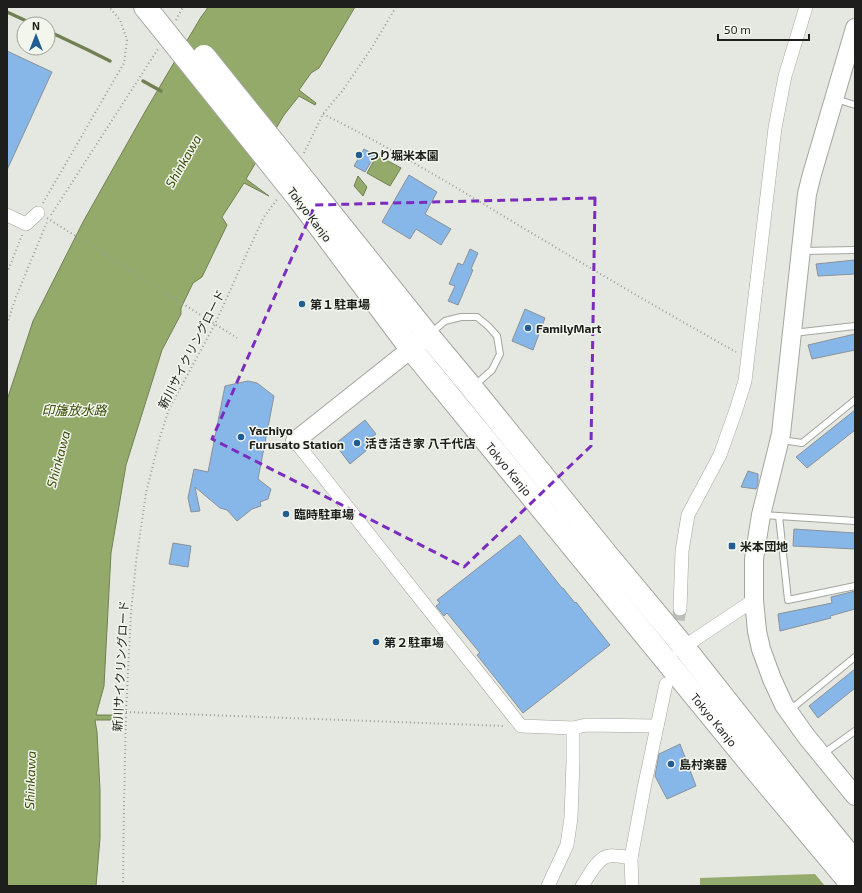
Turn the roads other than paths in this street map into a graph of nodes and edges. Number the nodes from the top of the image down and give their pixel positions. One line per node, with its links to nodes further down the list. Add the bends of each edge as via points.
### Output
1 (806, 7): 24 (street, via 785,76 775,128 745,381 720,455 688,516 682,551)
2 (159, 14): 6 (highway, Tokyo Kanjo, bridge)
3 (855, 28): 4 (street)
4 (834, 99): 5 (lane); 10 (street, via 807,194)
5 (855, 105)
6 (295, 194): 13 (highway, Tokyo Kanjo); 14 (highway, Tokyo Kanjo)
7 (7, 215): 8 (street, via 26,224)
8 (43, 216)
9 (855, 250): 10 (lane)
10 (801, 251): 12 (street)
11 (855, 326): 12 (lane)
12 (792, 333): 17 (street)
13 (428, 335): 14 (street); 15 (highway, Tokyo Kanjo); 15 (lane, via 445,321 461,317 477,318 497,336 500,354 492,370)
14 (411, 349): 18 (street); 27 (highway, Tokyo Kanjo)
15 (472, 388): 25 (highway, Tokyo Kanjo)
16 (855, 400): 17 (lane, via 802,443)
17 (779, 440): 19 (street)
18 (295, 441): 31 (street, via 521,726)
19 (761, 515): 20 (lane); 23 (street, via 754,559)
20 (779, 516): 21 (lane); 22 (lane, via 788,600)
21 (855, 521)
22 (855, 586)
23 (754, 600): 25 (street); 29 (street, via 761,649 772,679)
24 (680, 609)
25 (683, 646): 27 (street); 36 (highway, Tokyo Kanjo)
26 (855, 657): 29 (lane)
27 (666, 659): 40 (highway, Tokyo Kanjo)
28 (666, 684): 30 (street)
29 (789, 711): 33 (street)
30 (657, 726): 31 (street, via 586,725); 35 (street)
31 (573, 728): 37 (street, via 571,818 567,845)
32 (855, 731): 33 (lane)
33 (822, 755): 34 (street)
34 (855, 796)
35 (631, 858): 38 (street, via 604,857); 39 (street)
36 (855, 862)
37 (548, 886)
38 (582, 886)
39 (632, 886)
40 (853, 886)

